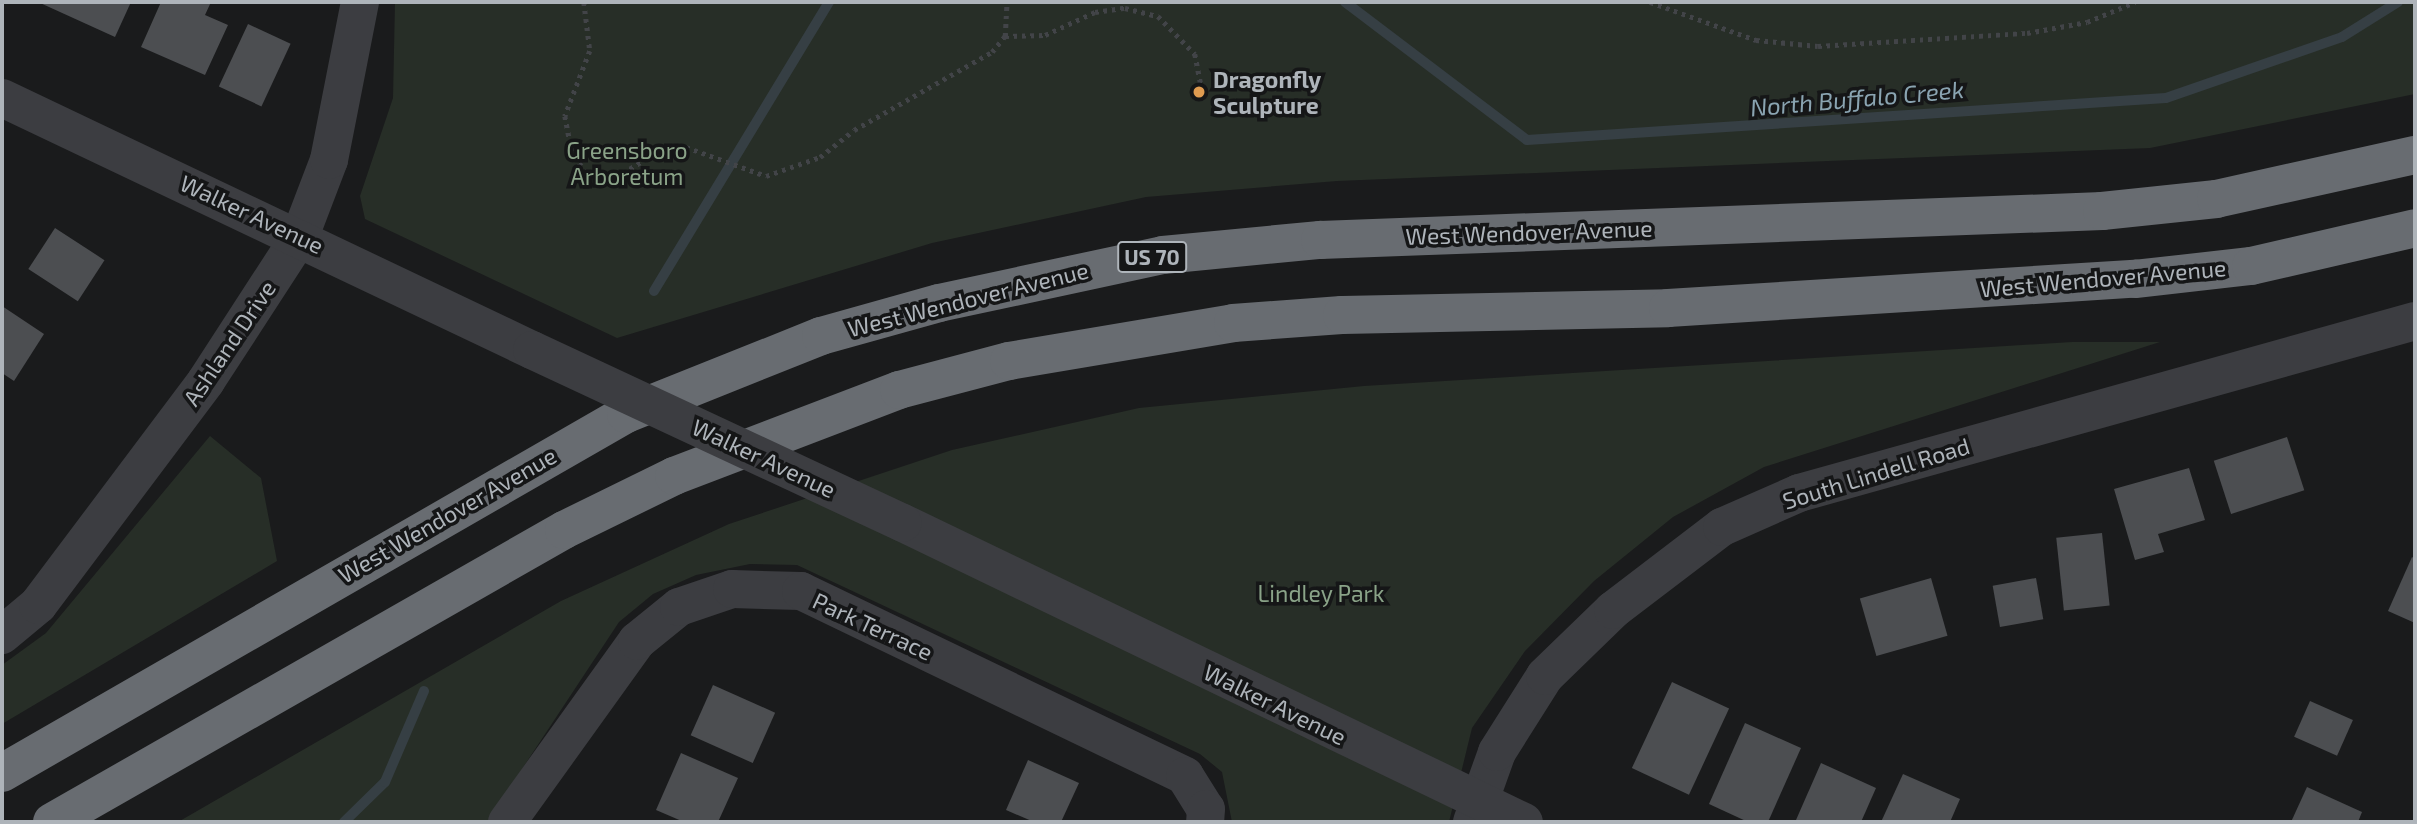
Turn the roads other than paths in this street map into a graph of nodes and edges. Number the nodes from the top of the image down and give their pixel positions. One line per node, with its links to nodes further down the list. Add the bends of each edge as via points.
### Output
1 (360, 2): 5 (street, Ashland Drive, via 329,160)
2 (2, 98): 5 (street, Walker Avenue)
3 (2415, 155): 8 (highway, West Wendover Avenue / US 70, via 2268,190 2102,211 1320,240 1163,255 939,303 821,336 626,414)
4 (2415, 228): 10 (highway, West Wendover Avenue, via 2251,265 2135,279 1668,308 1301,318 1009,361 899,390 674,476 466,585)
5 (300, 236): 7 (street, Ashland Drive, via 189,404 38,604); 9 (street, Walker Avenue, bridge, via 903,523)
6 (2415, 321): 9 (street, South Lindell Road, via 1799,493 1722,527 1613,610 1545,676 1497,751)
7 (2, 635)
8 (2, 773)
9 (1474, 811): 13 (street, Walker Avenue)
10 (52, 822)
11 (507, 822): 12 (street, Park Terrace, via 638,640 679,607 732,589 801,592 1185,776 1206,809)
12 (1205, 822)
13 (1524, 822)

